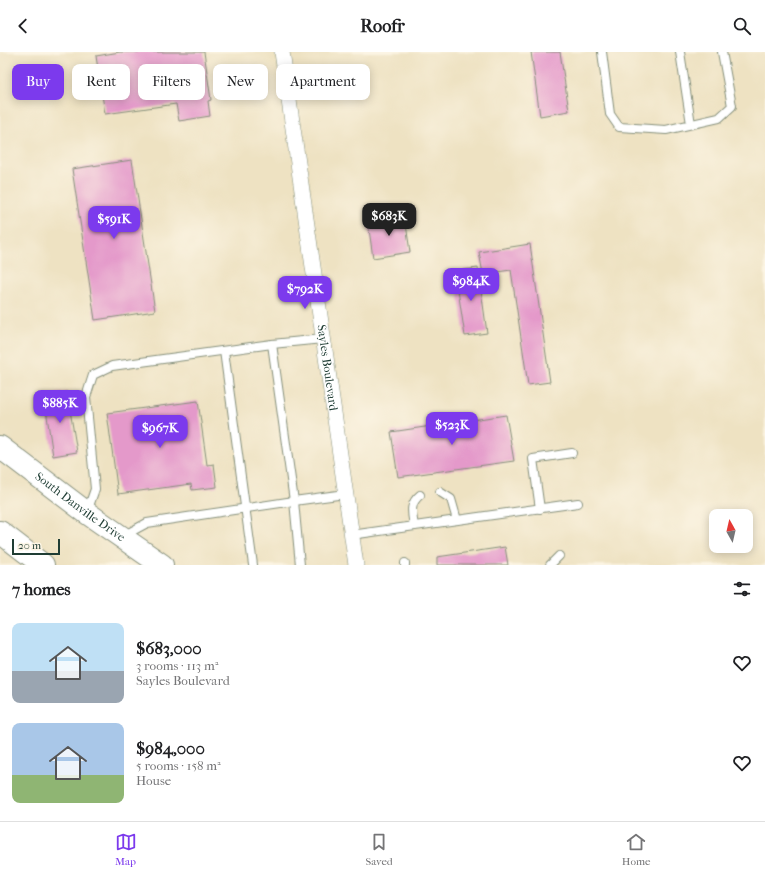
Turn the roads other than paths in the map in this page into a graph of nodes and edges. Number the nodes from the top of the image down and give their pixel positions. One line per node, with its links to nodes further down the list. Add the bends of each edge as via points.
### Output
1 (282, 52): 6 (street, Sayles Boulevard)
2 (602, 52): 5 (lane, via 610,114 618,127 666,130)
3 (680, 52): 5 (lane)
4 (722, 52): 5 (lane, via 732,106 719,118)
5 (691, 124)
6 (323, 339): 7 (lane); 12 (street, Sayles Boulevard)
7 (272, 344): 8 (lane); 14 (lane)
8 (224, 351): 16 (lane); 18 (lane, via 112,366 93,375 86,397 95,489)
9 (0, 447): 18 (main road, South Danville Drive)
10 (572, 453): 17 (lane, via 533,459)
11 (440, 492): 19 (lane, via 451,499)
12 (345, 494): 14 (lane); 22 (street, Sayles Boulevard)
13 (420, 495): 20 (lane, via 414,500 412,508)
14 (294, 500): 16 (lane); 28 (lane)
15 (578, 503): 17 (lane)
16 (245, 507): 23 (lane, via 147,523); 27 (lane)
17 (540, 509): 19 (lane)
18 (87, 513): 23 (main road, South Danville Drive)
19 (457, 520): 20 (lane)
20 (414, 526): 22 (lane)
21 (0, 532): 25 (main road)
22 (351, 535): 29 (street, Sayles Boulevard)
23 (121, 537): 26 (main road, South Danville Drive)
24 (559, 556): 30 (lane)
25 (43, 565)
26 (162, 565)
27 (253, 565)
28 (300, 565)
29 (356, 565)
30 (550, 565)

